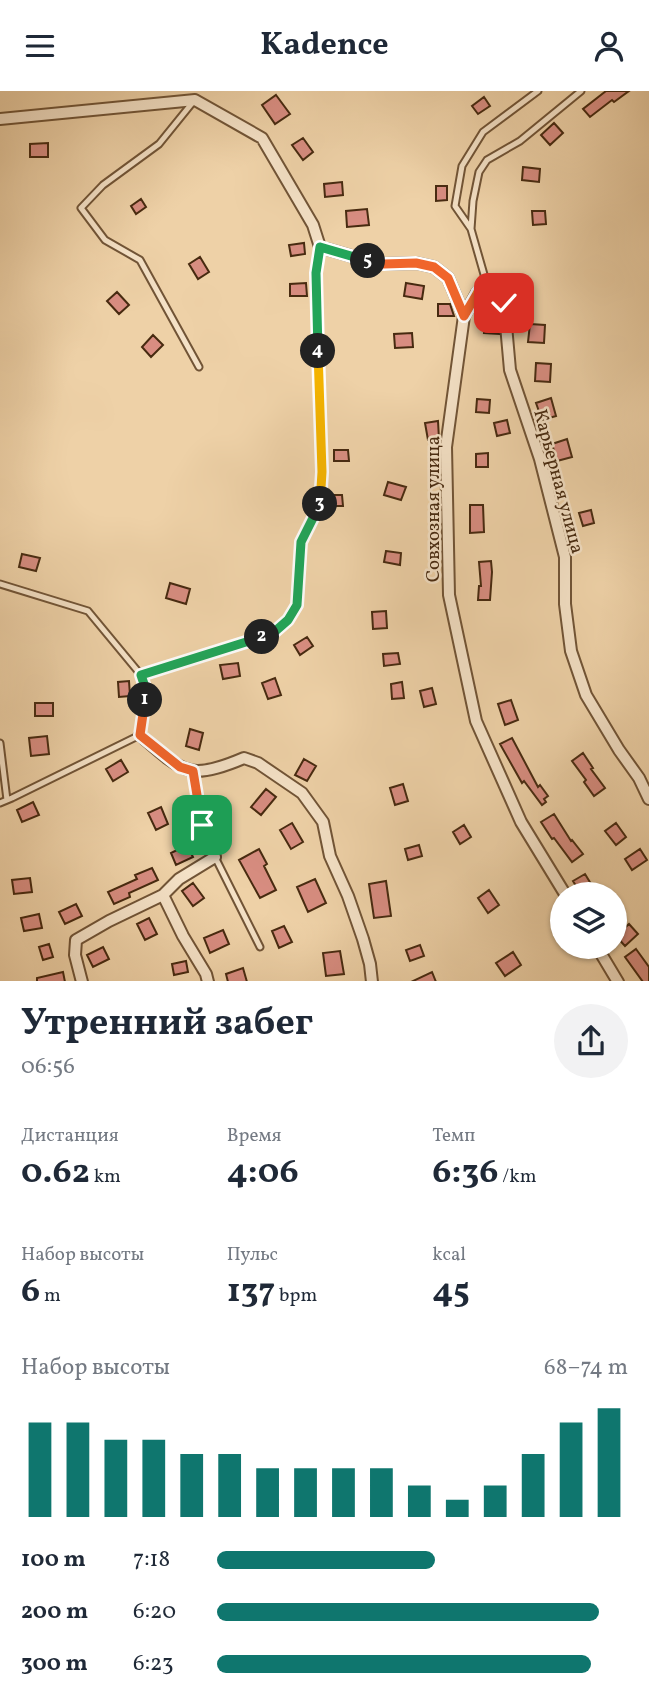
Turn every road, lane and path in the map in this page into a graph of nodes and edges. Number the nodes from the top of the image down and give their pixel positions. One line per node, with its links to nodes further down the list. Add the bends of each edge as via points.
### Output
1 (538, 91): 5 (lane, via 483,132 462,166 455,206)
2 (581, 91): 5 (lane, via 520,141 487,160 479,172)
3 (195, 100): 4 (street); 6 (street, via 262,138 313,225); 9 (lane, via 159,144 103,185 81,208 105,240 140,260)
4 (0, 119)
5 (471, 229): 7 (lane)
6 (320, 247): 8 (street, via 384,264 434,267 448,278); 11 (lane, via 316,273 322,502 301,542 297,605 272,634)
7 (487, 285): 8 (street); 15 (street, Карьерная улица, via 504,303 510,370 540,459 565,557 571,652 586,695)
8 (464, 316): 19 (street, Совхозная улица, via 446,447 449,595 476,720 521,822)
9 (199, 367)
10 (0, 584): 11 (lane, via 88,611)
11 (141, 675): 12 (lane, via 146,690)
12 (140, 735): 14 (street, via 180,767); 16 (lane)
13 (0, 743): 16 (lane)
14 (193, 771): 18 (lane, via 202,825); 25 (street, via 244,758 303,793 323,822 330,856 363,939)
15 (649, 799)
16 (7, 800): 17 (lane)
17 (0, 803)
18 (215, 857): 20 (street); 21 (lane)
19 (558, 882)
20 (163, 895): 23 (street, via 76,940); 24 (street)
21 (260, 947)
22 (604, 959): 26 (street)
23 (82, 981)
24 (208, 981)
25 (372, 981)
26 (617, 981)

